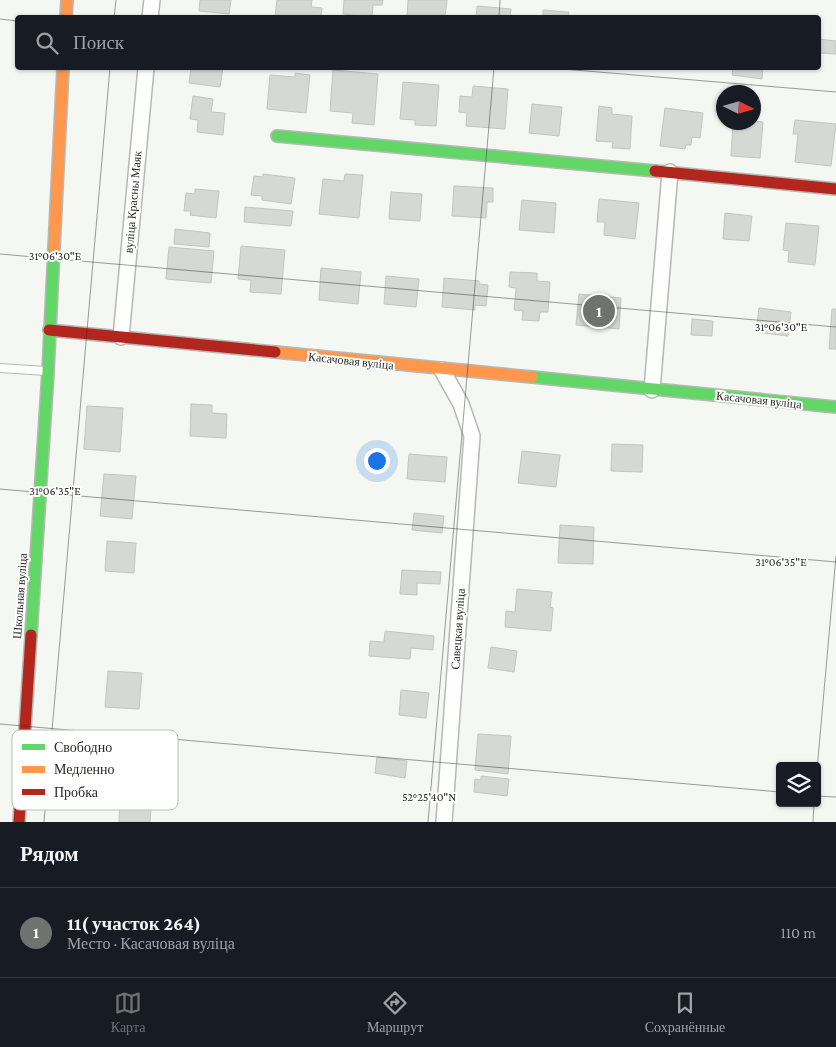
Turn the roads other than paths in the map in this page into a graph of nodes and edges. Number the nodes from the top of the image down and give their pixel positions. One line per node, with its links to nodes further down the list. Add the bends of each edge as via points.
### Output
1 (67, 0): 3 (street)
2 (152, 0): 4 (street)
3 (66, 15)
4 (150, 15)
5 (63, 70): 10 (street, Школьная вуліца)
6 (146, 70): 11 (street, вуліца Красны Маяк)
7 (277, 136): 8 (street)
8 (670, 172): 9 (street); 15 (street)
9 (836, 189)
10 (49, 330): 11 (street, Касачовая вуліца); 14 (street, Школьная вуліца)
11 (121, 337): 13 (street, Касачовая вуліца)
12 (0, 368): 14 (lane)
13 (442, 370): 15 (street, Касачовая вуліца); 18 (street, Савецкая вуліца, via 472,436)
14 (48, 372): 17 (street, Школьная вуліца)
15 (652, 390): 16 (street, Касачовая вуліца)
16 (836, 407)
17 (25, 730)
18 (444, 822)

